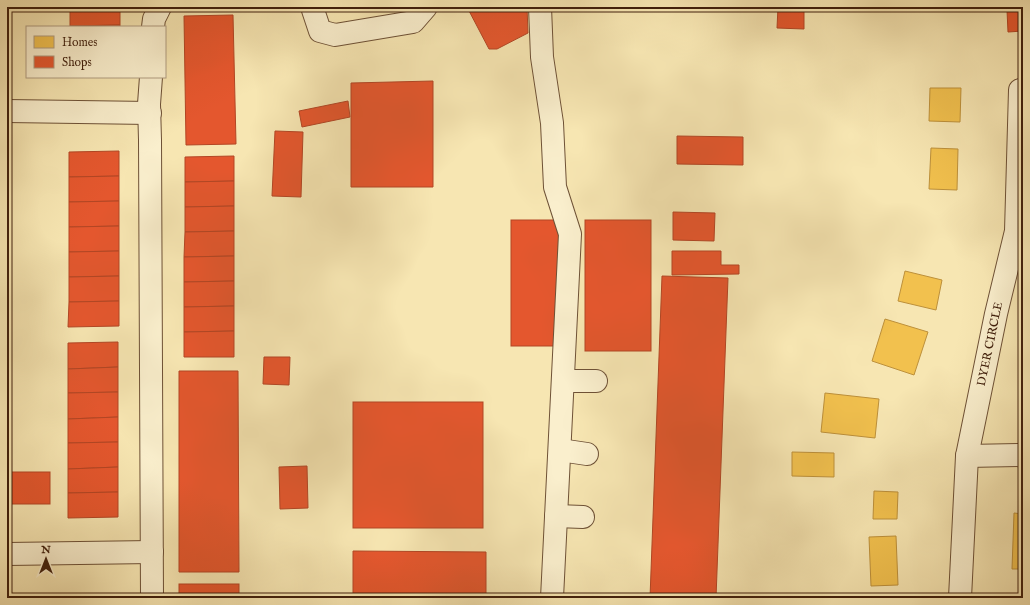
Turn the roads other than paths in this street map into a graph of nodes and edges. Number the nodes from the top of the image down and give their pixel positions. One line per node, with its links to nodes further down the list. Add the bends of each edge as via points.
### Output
1 (160, 7): 5 (street)
2 (312, 7): 3 (street, via 320,31 334,35 413,22)
3 (426, 7)
4 (540, 7): 10 (street, via 542,56 552,124 555,187 570,234)
5 (153, 26)
6 (151, 78): 9 (street)
7 (1020, 90): 15 (street, DYER CIRCLE, via 1016,231)
8 (7, 111): 9 (street)
9 (150, 113): 18 (street)
10 (563, 381): 11 (street); 12 (street)
11 (596, 381)
12 (560, 450): 13 (street); 16 (street)
13 (587, 454)
14 (1023, 455): 15 (street)
15 (967, 456): 22 (street, DYER CIRCLE)
16 (556, 516): 17 (street); 21 (street)
17 (584, 517)
18 (152, 552): 19 (street); 20 (street)
19 (7, 554)
20 (152, 598)
21 (552, 598)
22 (960, 598)

